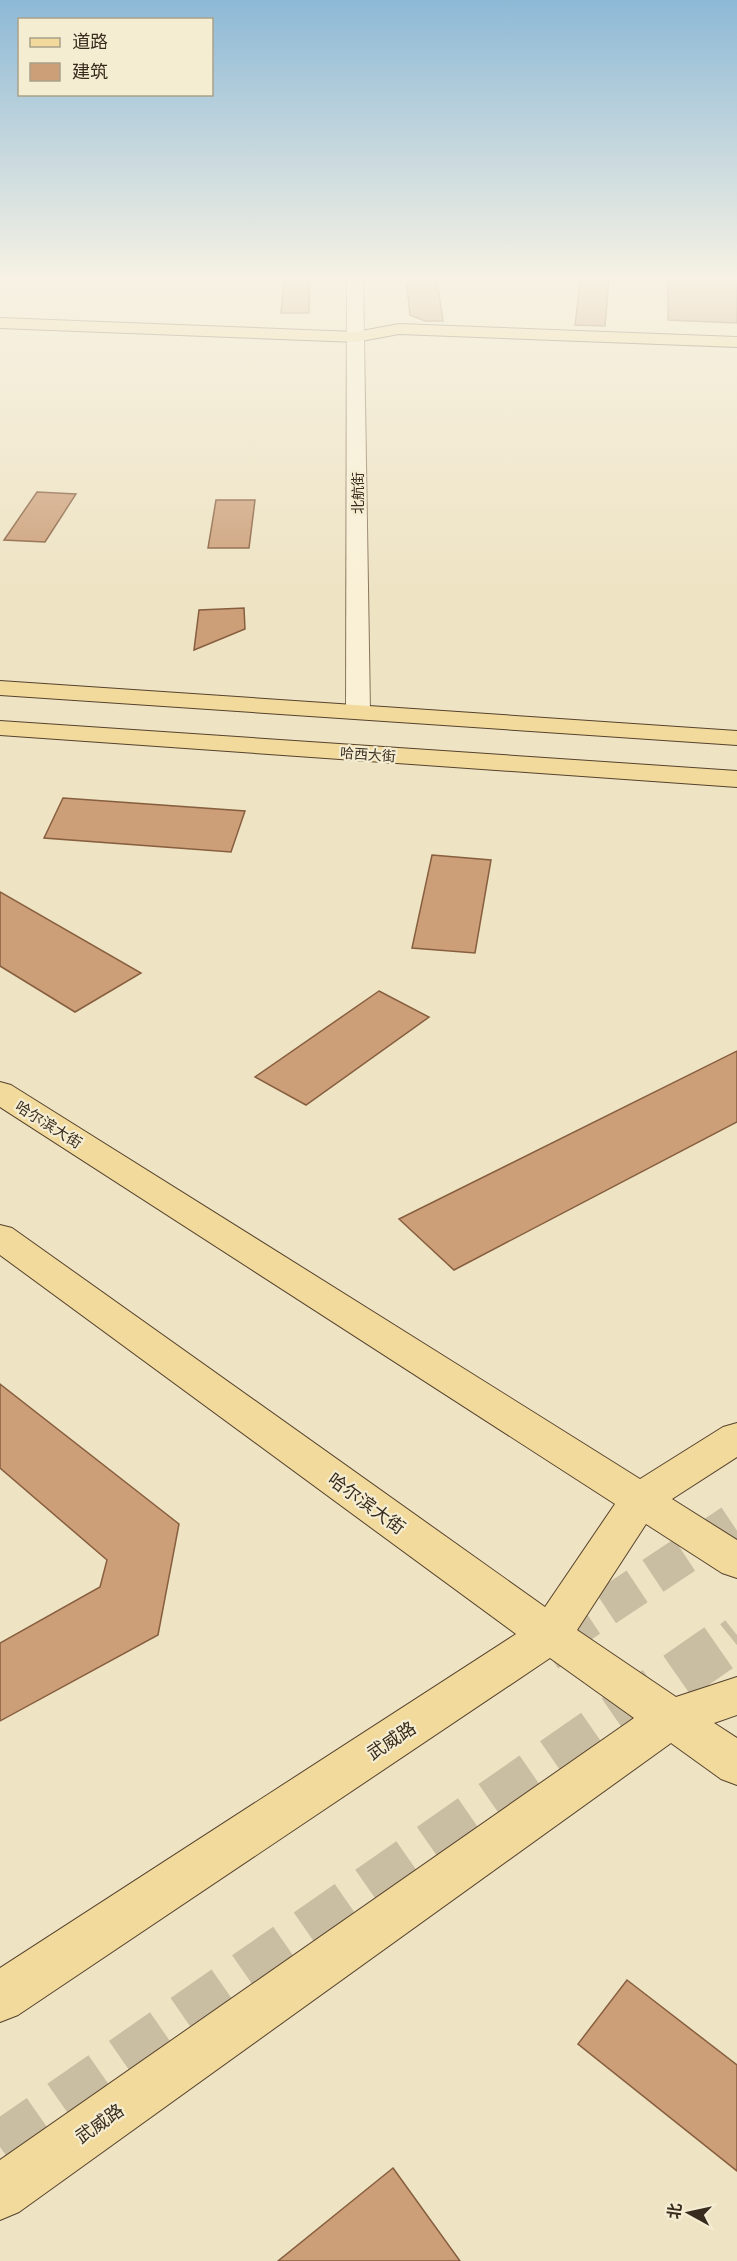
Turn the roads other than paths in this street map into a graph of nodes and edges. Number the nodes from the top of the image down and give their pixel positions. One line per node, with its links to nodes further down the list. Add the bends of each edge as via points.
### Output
1 (357, 382): 3 (street, 北航街)
2 (0, 688): 3 (main road)
3 (358, 711): 5 (main road)
4 (0, 728): 6 (main road, 哈西大街)
5 (737, 738)
6 (737, 779)
7 (0, 1092): 10 (main road, 哈尔滨大街)
8 (0, 1238): 12 (main road, 哈尔滨大街)
9 (737, 1438): 10 (main road, 武威路)
10 (641, 1498): 11 (main road, 哈尔滨大街); 12 (main road, 武威路)
11 (737, 1561)
12 (550, 1635): 14 (main road, 哈尔滨大街); 16 (main road, 武威路)
13 (737, 1696): 14 (main road, 武威路)
14 (669, 1719): 15 (main road, 哈尔滨大街); 17 (main road, 武威路)
15 (737, 1764)
16 (0, 1997)
17 (0, 2193)

